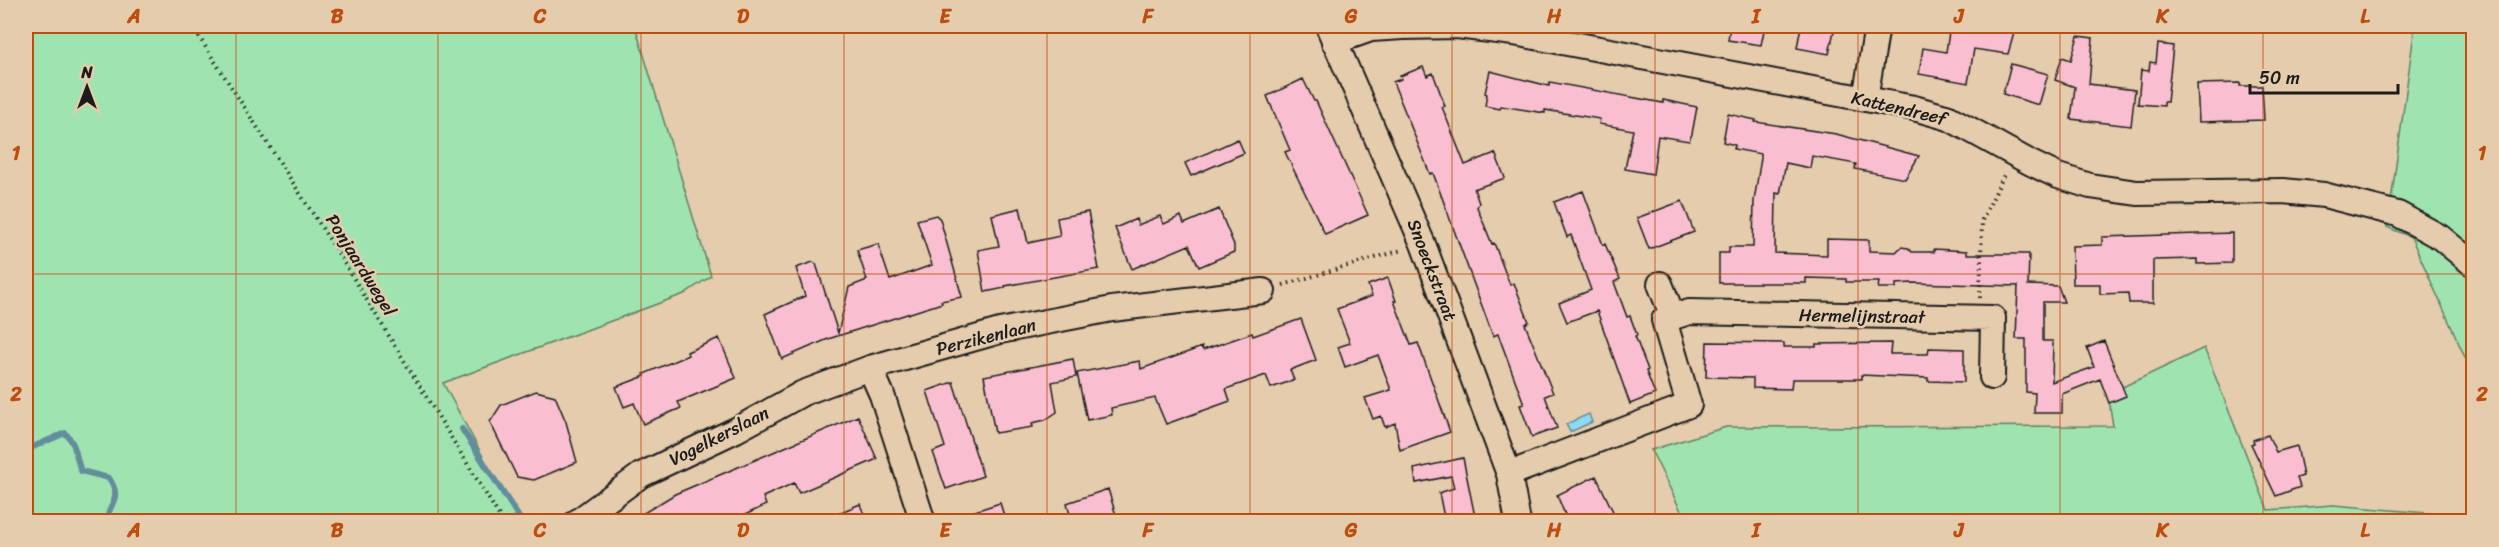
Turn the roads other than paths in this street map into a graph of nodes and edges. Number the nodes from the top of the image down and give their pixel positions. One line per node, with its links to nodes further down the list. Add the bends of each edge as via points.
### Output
1 (1877, 26): 3 (street)
2 (1331, 34): 3 (street, Kattendreef, via 1458,26); 10 (street, Snoeckstraat, via 1423,244)
3 (1865, 99): 4 (street, Kattendreef, via 1949,118 2058,176 2091,186 2138,193 2283,191 2324,195 2398,214 2440,237)
4 (2474, 265)
5 (1660, 284): 7 (street)
6 (1263, 291): 8 (street, Perzikenlaan, via 1112,309 1011,328)
7 (1673, 317): 9 (street, Hermelijnstraat, via 1689,312 1993,318); 10 (street, via 1664,321 1689,405)
8 (870, 368): 11 (street, Vogelkerslaan, via 802,393 641,475); 12 (street)
9 (1992, 377)
10 (1509, 474): 13 (street, Snoeckstraat)
11 (577, 522)
12 (923, 522)
13 (1518, 522)

